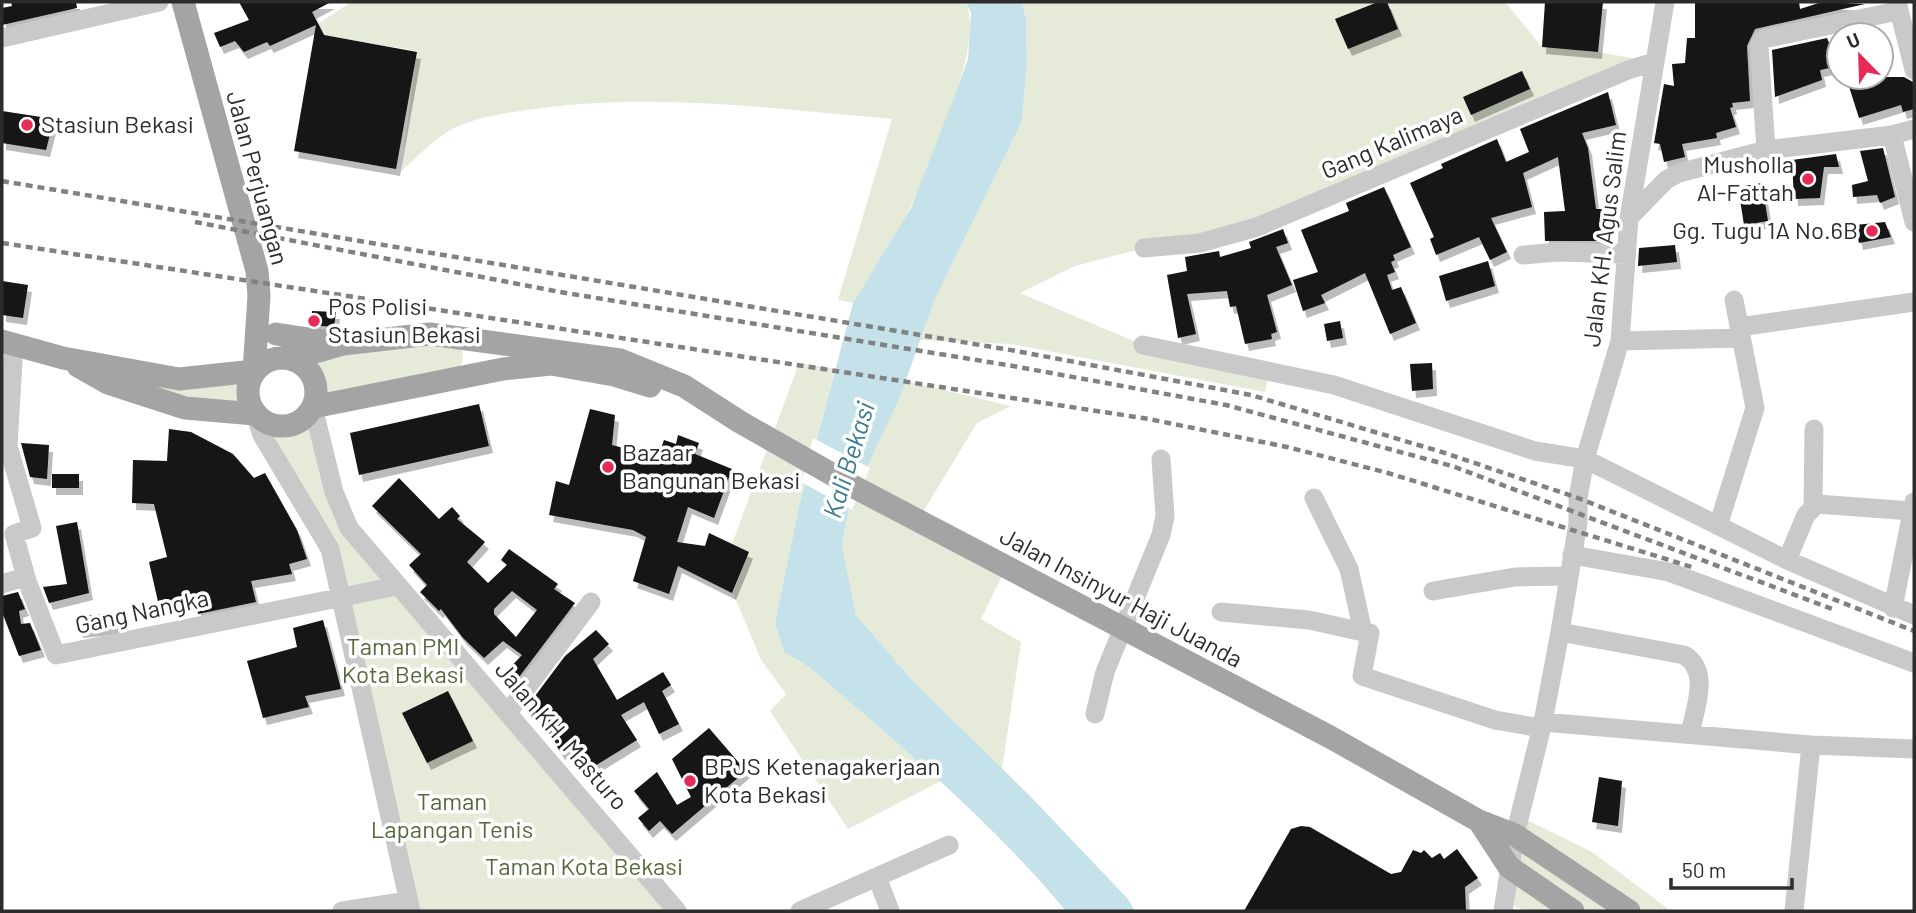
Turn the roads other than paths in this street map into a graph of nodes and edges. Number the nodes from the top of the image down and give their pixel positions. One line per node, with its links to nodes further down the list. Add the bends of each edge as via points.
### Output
1 (159, 2): 5 (street)
2 (183, 2): 18 (main road, Jalan Perjuangan, via 253,256)
3 (1665, 2): 6 (street, Jalan KH. Agus Salim)
4 (1897, 6): 7 (street); 10 (street, via 1763,39 1759,46)
5 (2, 37)
6 (1654, 62): 11 (street, Jalan KH. Agus Salim); 15 (street, Gang Kalimaya, via 1257,227 1200,243)
7 (1914, 70)
8 (1914, 129): 9 (street)
9 (1892, 135): 10 (street); 14 (street)
10 (1766, 150): 12 (street)
11 (1638, 173): 12 (street); 13 (street, Jalan KH. Agus Salim)
12 (1666, 180): 13 (street)
13 (1629, 218): 16 (street, Jalan KH. Agus Salim)
14 (1914, 222)
15 (1144, 248)
16 (1626, 254): 17 (street, via 1558,251); 24 (street, Jalan KH. Agus Salim)
17 (1523, 255)
18 (259, 296): 22 (main road); 30 (main road, Jalan Perjuangan)
19 (1734, 300): 21 (street)
20 (1914, 302): 21 (street)
21 (1740, 332): 24 (street); 43 (street, via 1755,408)
22 (276, 334): 26 (main road); 29 (main road)
23 (455, 338): 26 (main road, Jalan Insinyur Haji Juanda, via 403,335); 31 (main road, via 463,353); 34 (main road, Jalan Insinyur Haji Juanda, via 620,359 684,386)
24 (1620, 341): 36 (street, Jalan KH. Agus Salim)
25 (8, 343): 28 (main road); 47 (street, via 8,446 32,528 14,534)
26 (343, 344): 29 (main road, Jalan Insinyur Haji Juanda)
27 (1143, 345): 36 (street, via 1334,385 1535,451)
28 (63, 358): 30 (main road, via 179,379); 33 (main road, via 108,383 185,408)
29 (289, 358): 30 (main road, via 267,360); 32 (main road, via 305,366 315,381)
30 (254, 371): 33 (main road, via 247,395)
31 (457, 380): 32 (main road, Jalan Insinyur Haji Juanda); 34 (main road, Jalan Insinyur Haji Juanda, via 551,364 614,375 678,394)
32 (313, 407): 33 (main road, via 288,426 269,424); 38 (street, Jalan KH. Masturo)
33 (256, 415): 40 (street, via 262,435)
34 (740, 422): 56 (main road, Jalan Insinyur Haji Juanda)
35 (1814, 429): 41 (street)
36 (1585, 458): 43 (street); 44 (street, Jalan KH. Agus Salim)
37 (1161, 460): 56 (street, via 1165,508 1161,535)
38 (334, 492): 40 (street, via 330,503 320,509); 49 (street, Jalan KH. Masturo, via 349,528)
39 (1314, 498): 57 (street, via 1349,569)
40 (305, 503): 51 (street, via 330,549)
41 (1813, 506): 42 (street); 45 (street)
42 (1913, 506): 53 (street)
43 (1718, 526): 45 (street)
44 (1572, 555): 46 (street, Jalan KH. Agus Salim); 59 (street, via 1669,572)
45 (1787, 560): 53 (street)
46 (1568, 576): 50 (street, via 1515,577); 58 (street, Jalan KH. Agus Salim)
47 (27, 580): 48 (street); 51 (street, Gang Nangka, via 56,655)
48 (2, 584)
49 (397, 586): 51 (street); 60 (street, Jalan KH. Masturo)
50 (1433, 591)
51 (342, 597): 72 (street)
52 (591, 602): 60 (street)
53 (1893, 608): 55 (street)
54 (1221, 612): 57 (street, via 1309,620)
55 (1914, 615)
56 (1121, 627): 61 (street); 66 (main road, Jalan Insinyur Haji Juanda)
57 (1363, 632): 62 (street, via 1370,633 1362,676 1495,720)
58 (1560, 632): 62 (street, Jalan KH. Agus Salim); 63 (street, via 1692,660 1699,668 1700,682)
59 (1914, 663)
60 (509, 711): 74 (street, Jalan KH. Masturo)
61 (1095, 714)
62 (1542, 725): 63 (street); 67 (street, Jalan KH. Agus Salim)
63 (1690, 734): 64 (street)
64 (1811, 746): 65 (street); 80 (street)
65 (1914, 749)
66 (1479, 821): 67 (main road, Jalan Insinyur Haji Juanda); 69 (main road, Jalan Insinyur Haji Juanda)
67 (1515, 835): 69 (street, Jalan KH. Agus Salim); 79 (main road, Jalan Insinyur Haji Juanda)
68 (949, 845): 70 (street)
69 (1509, 867): 77 (street, Jalan KH. Agus Salim); 78 (main road, Jalan Insinyur Haji Juanda)
70 (877, 877): 71 (street); 76 (street)
71 (825, 906): 75 (street)
72 (411, 908): 73 (street)
73 (342, 911)
74 (677, 911)
75 (800, 911)
76 (890, 911)
77 (1503, 911)
78 (1573, 911)
79 (1629, 911)
80 (1794, 911)

